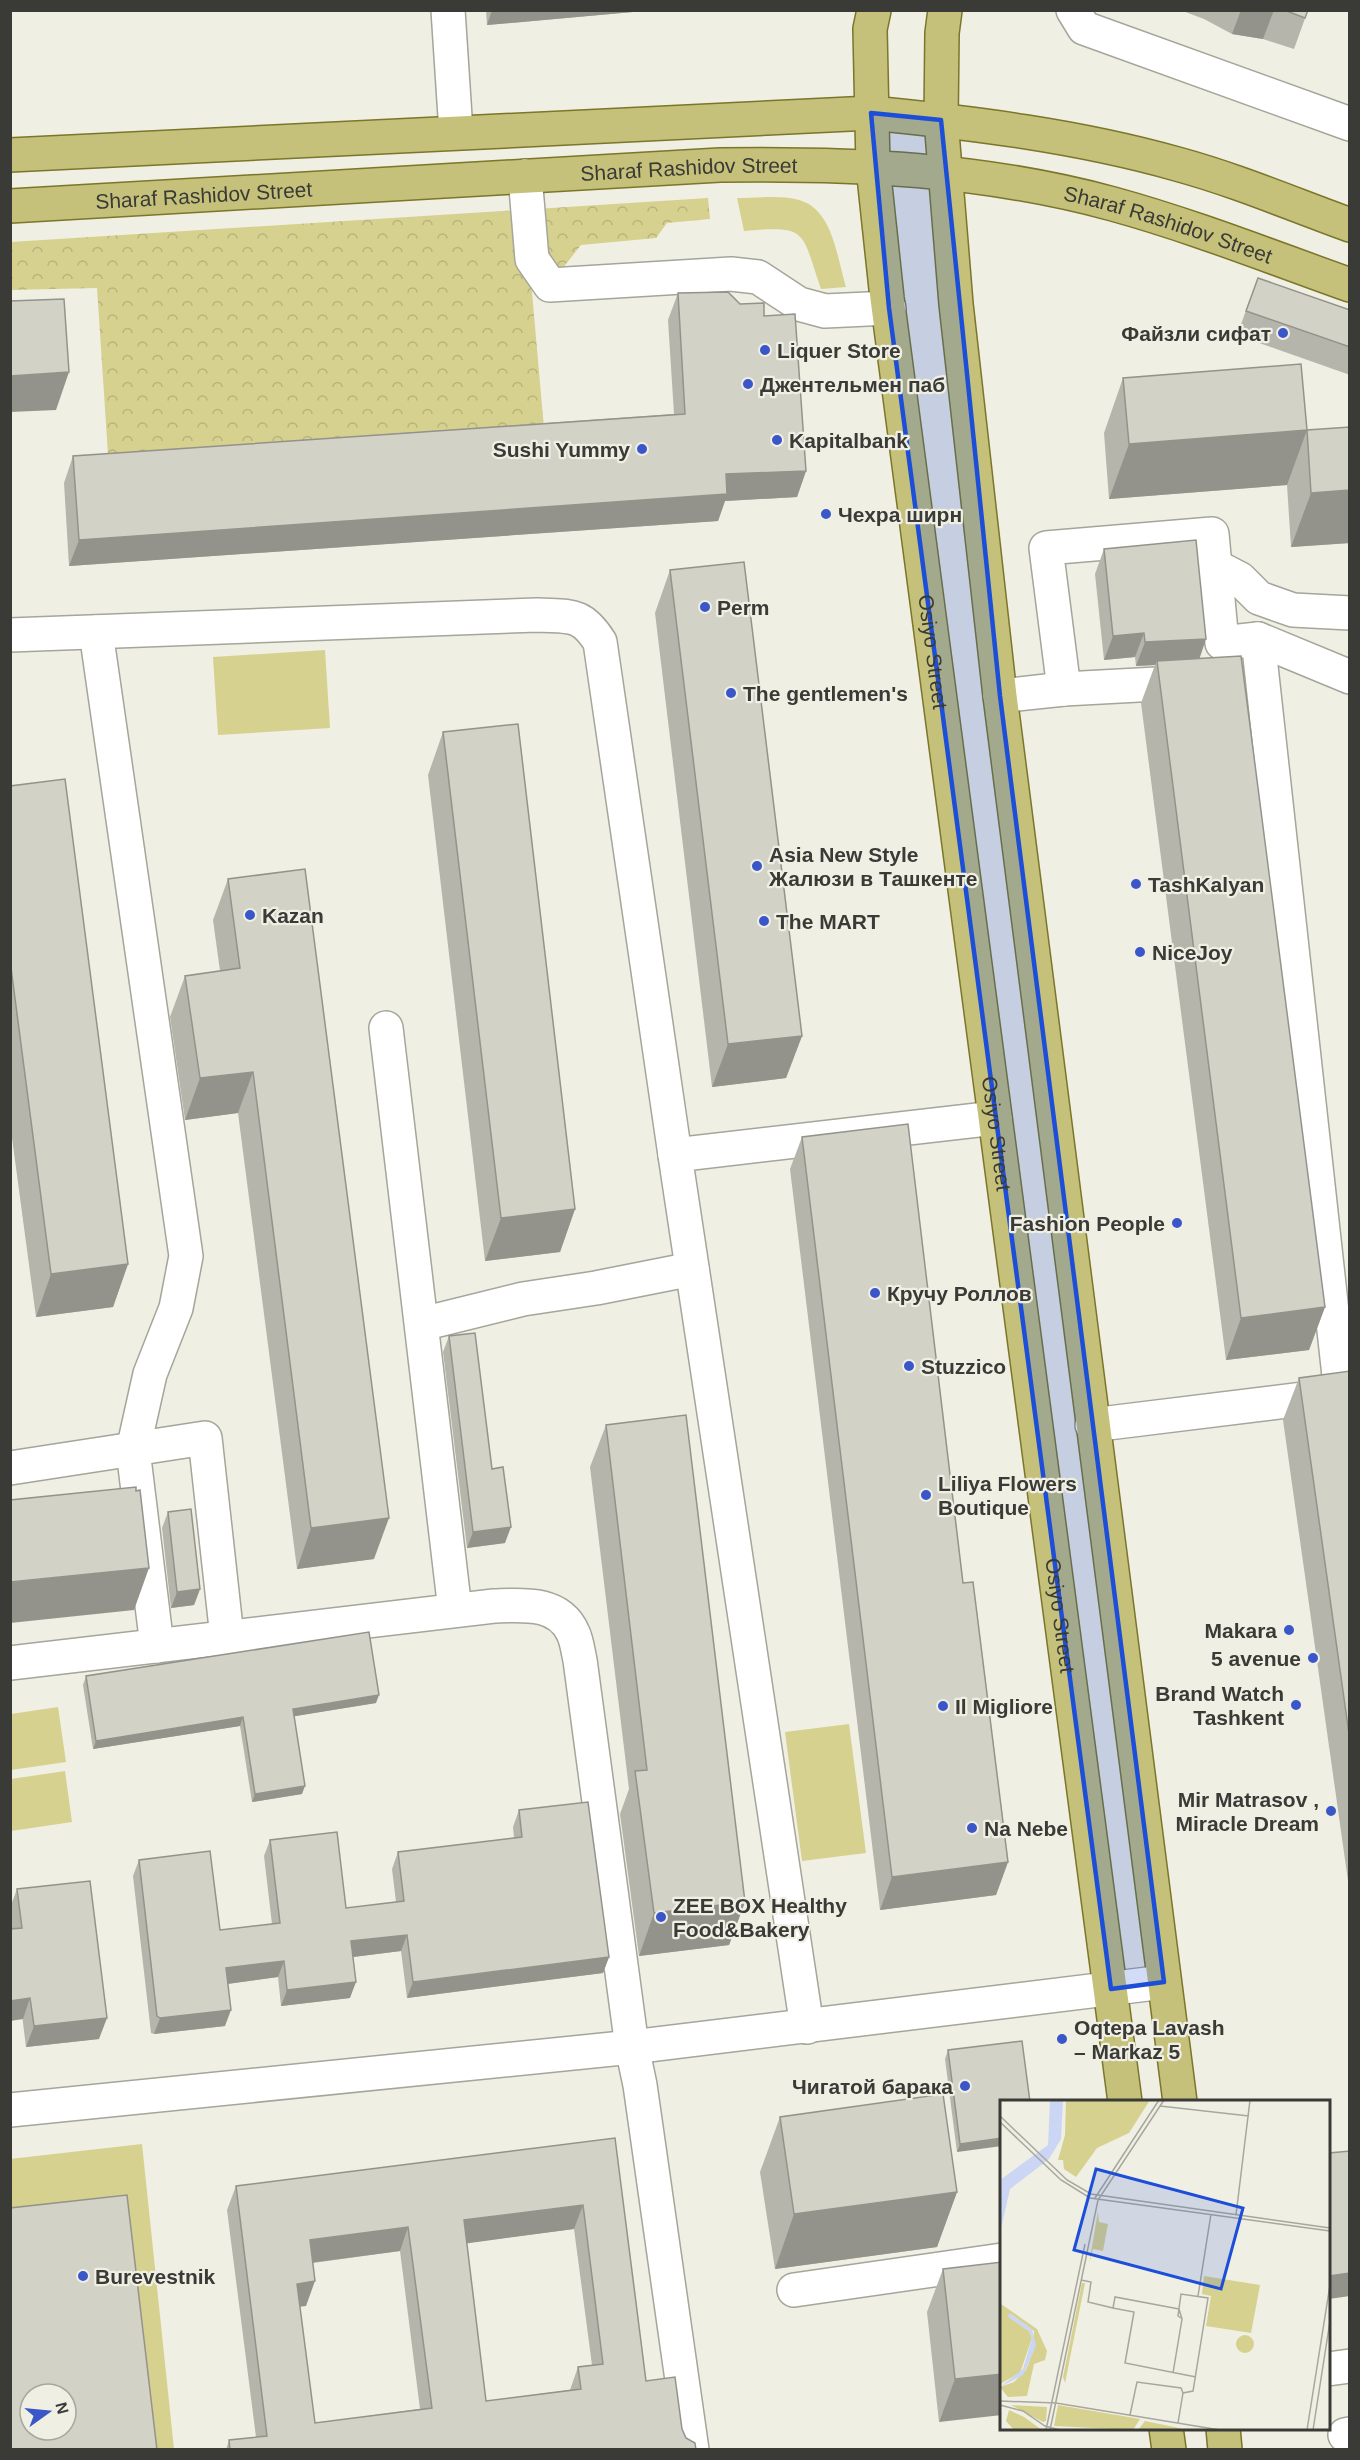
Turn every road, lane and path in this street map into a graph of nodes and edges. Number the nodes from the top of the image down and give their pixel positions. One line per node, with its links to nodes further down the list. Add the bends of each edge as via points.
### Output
1 (448, 10): 8 (street)
2 (874, 10): 5 (main road, Osiyo Street, via 870,28)
3 (945, 10): 6 (main road)
4 (1073, 10): 7 (street, via 1084,28)
5 (871, 112): 6 (main road); 8 (main road); 10 (main road, Osiyo Street)
6 (941, 120): 11 (main road); 14 (main road, via 1149,156)
7 (1350, 124)
8 (456, 132): 9 (main road)
9 (10, 154)
10 (873, 167): 11 (main road, Sharaf Rashidov Street); 12 (main road, Sharaf Rashidov Street, via 720,165); 16 (main road, Osiyo Street)
11 (946, 172): 15 (main road, Sharaf Rashidov Street, via 1111,203 1170,220); 25 (main road, via 956,304)
12 (525, 176): 13 (main road, Sharaf Rashidov Street); 16 (street, via 532,259 550,285 731,274 758,277 799,304 825,311)
13 (10, 206)
14 (1350, 225)
15 (1350, 285)
16 (889, 308): 27 (main road, Osiyo Street)
17 (1215, 566): 18 (street, via 1240,579 1259,598 1293,610); 21 (street, via 1222,643); 24 (street, via 1212,534 1046,548)
18 (1350, 613)
19 (96, 632): 20 (street); 28 (street, via 537,615 576,617 590,626 600,642); 33 (street, via 186,1256 176,1308 150,1374)
20 (10, 635)
21 (1258, 639): 22 (street); 23 (street)
22 (1350, 677)
23 (1242, 680): 24 (street); 31 (street)
24 (1064, 689): 25 (street)
25 (1000, 696): 32 (main road)
26 (386, 1028): 30 (street)
27 (996, 1119): 28 (street); 40 (main road, Osiyo Street)
28 (675, 1155): 29 (street)
29 (692, 1269): 30 (street, via 523,1299); 41 (street)
30 (422, 1324): 35 (street)
31 (1346, 1393): 32 (street)
32 (1092, 1425): 39 (main road)
33 (133, 1449): 34 (street); 36 (street, via 205,1438); 37 (street)
34 (10, 1468)
35 (455, 1610): 36 (street); 42 (street, via 538,1605 560,1617 573,1632)
36 (227, 1637): 37 (street)
37 (157, 1646): 38 (street)
38 (10, 1664)
39 (1164, 1982): 40 (street); 44 (main road)
40 (1110, 1989): 41 (street); 43 (main road, Osiyo Street)
41 (807, 2027): 42 (street)
42 (632, 2047): 45 (street); 51 (street)
43 (1125, 2100)
44 (1180, 2100)
45 (10, 2110)
46 (1000, 2260): 47 (street)
47 (794, 2290)
48 (1350, 2366): 49 (street)
49 (1330, 2369)
50 (1223, 2430): 52 (main road)
51 (692, 2450)
52 (1225, 2450)

